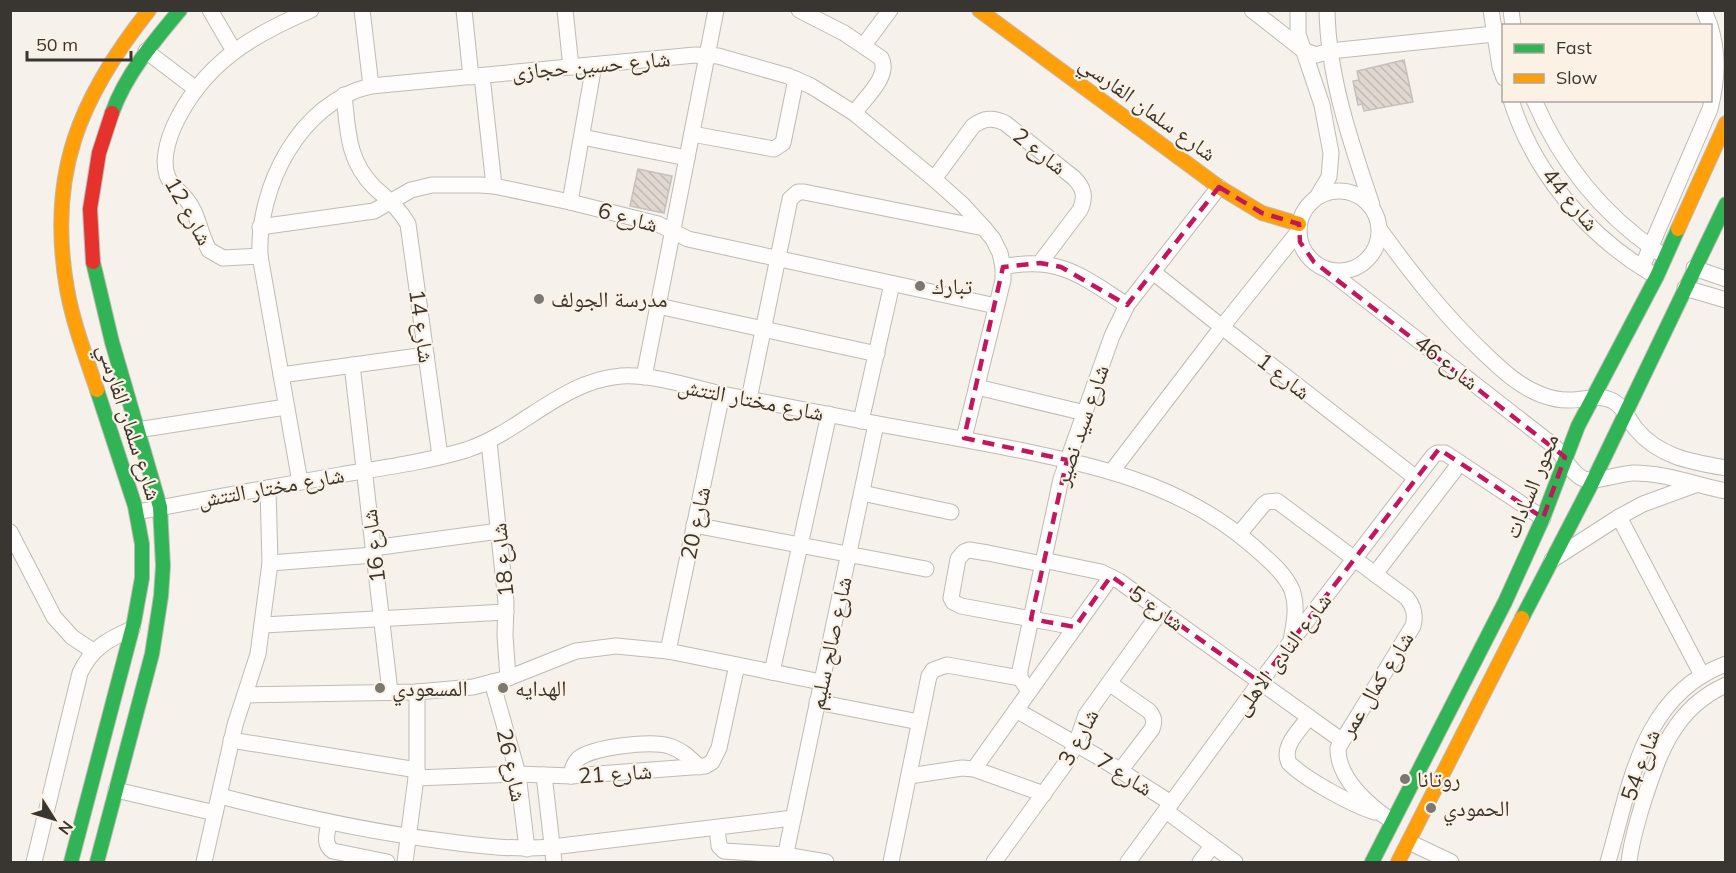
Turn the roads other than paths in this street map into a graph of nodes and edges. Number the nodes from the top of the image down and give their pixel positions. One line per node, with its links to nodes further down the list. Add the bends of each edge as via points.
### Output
1 (149, 10): 106 (street, شارع سلمان الفارسي, via 104,71 79,118 59,210 67,292)
2 (180, 10): 20 (street, شارع سلمان الفارسي)
3 (210, 10): 21 (street)
4 (311, 10): 21 (street, شارع 12)
5 (362, 10): 29 (street)
6 (464, 10): 27 (street)
7 (565, 10): 25 (street)
8 (716, 10): 23 (street)
9 (890, 10): 18 (street)
10 (979, 10): 43 (street, شارع سلمان الفارسي)
11 (1252, 10): 19 (street)
12 (1298, 10): 19 (street)
13 (1491, 10): 17 (street)
14 (803, 11): 18 (street)
15 (1324, 12): 22 (street)
16 (1712, 32): 32 (street, via 1717,63)
17 (1499, 34): 22 (street); 26 (street)
18 (864, 45): 36 (street, via 881,58 884,70)
19 (1303, 50): 22 (street, via 1317,55); 44 (street, via 1322,105 1331,153 1329,177)
20 (146, 51): 30 (street); 88 (street, شارع سلمان الفارسي, via 130,74 107,126 90,209 93,265)
21 (234, 51): 30 (street, شارع 12)
22 (1330, 51): 48 (street, via 1347,127)
23 (707, 55): 24 (street, شارع حسين حجازى); 28 (street, شارع حسين حجازى); 38 (street)
24 (594, 65): 25 (street, شارع حسين حجازى); 39 (street)
25 (571, 67): 27 (street, شارع حسين حجازى)
26 (1502, 67)
27 (477, 76): 29 (street, شارع حسين حجازى); 42 (street)
28 (796, 79): 36 (street, شارع حسين حجازى); 38 (street, via 779,147)
29 (371, 86): 31 (street, شارع حسين حجازى)
30 (196, 88): 55 (street, شارع 12, via 168,140 167,175 193,209 209,250 223,258)
31 (344, 95): 45 (street, شارع 14, via 355,162); 49 (street, شارع حسين حجازى, via 312,120 287,152 269,188)
32 (1712, 101)
33 (1512, 102): 60 (street, شارع 44, via 1533,152 1555,185 1587,223)
34 (1535, 102): 54 (street, شارع 44, via 1555,143 1582,183 1621,225)
35 (1712, 102): 54 (street)
36 (854, 113): 41 (street, شارع حسين حجازى)
37 (1725, 123): 56 (street, محور السادات)
38 (692, 134): 40 (street)
39 (582, 136): 40 (street); 46 (street)
40 (687, 158): 52 (street)
41 (934, 179): 50 (street, شارع حسين حجازى); 58 (street, شارع 2, via 980,121 988,118 1005,123 1080,184 1084,192 1080,210)
42 (494, 186): 45 (street, شارع 6, via 432,185 411,189); 46 (street, شارع 6)
43 (1219, 187): 51 (street, شارع سلمان الفارسي, via 1262,213); 63 (street, شارع سيد نصير)
44 (1317, 197): 48 (street, via 1347,191); 51 (street, via 1303,213)
45 (391, 202): 49 (street, شارع 6, via 374,211); 75 (street, شارع 14, via 408,224)
46 (570, 202): 52 (street, شارع 6)
47 (1725, 204): 61 (street, محور السادات)
48 (1373, 208): 53 (street)
49 (260, 227): 55 (street, شارع حسين حجازى)
50 (984, 228): 57 (street, via 798,192 790,199); 59 (street, شارع حسين حجازى, via 997,246)
51 (1299, 228): 62 (street, via 1303,249); 72 (street)
52 (673, 230): 57 (street, شارع 6, via 688,239); 69 (street)
53 (1380, 231): 62 (street, via 1376,249 1364,263 1346,271); 81 (street, شارع 46, via 1447,317 1511,378 1554,399)
54 (1651, 247): 56 (street, شارع 44); 60 (street)
55 (260, 256): 77 (street, شارع حسين حجازى)
56 (1666, 257): 64 (street, محور السادات)
57 (777, 260): 66 (street, شارع 6); 73 (street)
58 (1040, 263): 59 (street); 71 (street, via 1080,275)
59 (1003, 267): 70 (street, شارع حسين حجازى)
60 (1642, 267): 64 (street, شارع 44)
61 (1694, 268): 65 (street); 67 (street, محور السادات)
62 (1328, 270): 92 (street, شارع 46)
63 (1154, 272): 71 (street, شارع سيد نصير); 72 (street, شارع 1)
64 (1657, 276): 81 (street, محور السادات)
65 (1725, 279)
66 (892, 284): 70 (street, شارع 6); 74 (street, شارع صالح سليم)
67 (1685, 288): 68 (street); 84 (street, محور السادات)
68 (1725, 300)
69 (658, 306): 73 (street); 78 (street)
70 (996, 306): 79 (street, شارع حسين حجازى)
71 (1127, 306): 85 (street, شارع سيد نصير, via 1112,336)
72 (1222, 327): 97 (street); 98 (street, شارع 1)
73 (763, 329): 74 (street); 82 (street)
74 (876, 354): 87 (street, شارع صالح سليم)
75 (426, 355): 76 (street); 91 (street, شارع 14)
76 (352, 365): 77 (street); 96 (street, شارع 16)
77 (281, 375): 83 (street, شارع حسين حجازى)
78 (644, 376): 80 (street, شارع مختار التتش); 90 (street, شارع مختار التتش, via 602,379 582,385)
79 (977, 387): 85 (street); 89 (street, شارع حسين حجازى)
80 (722, 394): 82 (street, شارع مختار التتش); 110 (street, شارع 20)
81 (1595, 397): 84 (street, via 1612,401); 92 (street, محور السادات)
82 (749, 399): 86 (street, شارع مختار التتش)
83 (286, 407): 88 (street); 100 (street, شارع حسين حجازى)
84 (1625, 412): 95 (street, via 1646,440 1661,451); 99 (street, محور السادات)
85 (1085, 413): 93 (street, شارع سيد نصير)
86 (830, 414): 87 (street, شارع مختار التتش); 114 (street)
87 (868, 422): 89 (street, شارع مختار التتش); 104 (street, شارع صالح سليم)
88 (137, 430): 105 (street, شارع سلمان الفارسي)
89 (964, 438): 93 (street, شارع مختار التتش)
90 (489, 442): 91 (street, شارع مختار التتش); 111 (street, شارع 18)
91 (440, 456): 96 (street, شارع مختار التتش)
92 (1565, 457): 99 (street, شارع 46, via 1578,476); 109 (street, محور السادات)
93 (1067, 459): 97 (street, شارع مختار التتش); 118 (street, شارع سيد نصير)
94 (1460, 463): 98 (street, شارع النادى الاهلى, via 1441,452); 109 (street); 122 (street)
95 (1725, 468)
96 (364, 471): 100 (street, شارع مختار التتش); 115 (street, شارع 16)
97 (1112, 471): 113 (street, شارع مختار التتش, via 1191,503)
98 (1416, 478): 117 (street, شارع النادى الاهلى)
99 (1593, 481): 101 (street, via 1634,473); 119 (street, محور السادات)
100 (300, 482): 102 (street, شارع مختار التتش)
101 (1696, 484): 103 (street); 108 (street)
102 (268, 488): 105 (street, شارع مختار التتش); 120 (street)
103 (1725, 491)
104 (862, 493): 107 (street); 116 (street, شارع صالح سليم)
105 (160, 507): 106 (street, شارع مختار التتش); 164 (street, شارع سلمان الفارسي, via 163,567 158,625)
106 (137, 512): 130 (street, شارع سلمان الفارسي, via 143,565)
107 (951, 512)
108 (1619, 517): 119 (street); 137 (street)
109 (1543, 518): 170 (street, محور السادات, via 1500,612)
110 (694, 525): 114 (street); 133 (street, شارع 20)
111 (499, 531): 115 (street); 125 (street, شارع 18)
112 (10, 532): 132 (street, via 54,617 72,637)
113 (1239, 534): 117 (street, شارع كمال عمر, via 1263,505 1277,501); 131 (street, شارع مختار التتش, via 1271,562 1292,590 1296,608)
114 (800, 545): 116 (street); 136 (street)
115 (374, 552): 120 (street); 127 (street, شارع 16)
116 (849, 555): 121 (street); 141 (street, شارع صالح سليم)
117 (1355, 558): 122 (street, شارع كمال عمر); 131 (street, شارع النادى الاهلى)
118 (1043, 562): 123 (street, شارع 5); 126 (street, شارع سيد نصير); 126 (street, شارع 5, via 969,550 957,559 953,602)
119 (1550, 562): 174 (street, محور السادات)
120 (270, 563): 128 (street)
121 (926, 569)
122 (1375, 574): 154 (street, شارع كمال عمر, via 1407,598 1415,618)
123 (1111, 577): 124 (street, شارع 5); 129 (street)
124 (1161, 611): 142 (street, شارع 5); 143 (street, شارع 3)
125 (506, 612): 127 (street); 138 (street, شارع 18)
126 (1030, 619): 129 (street); 139 (street, شارع سيد نصير)
127 (381, 620): 128 (street); 145 (street, شارع 16)
128 (263, 625): 148 (street)
129 (1075, 627): 147 (street)
130 (132, 629): 132 (street); 181 (street, شارع سلمان الفارسي)
131 (1291, 641): 142 (street, شارع النادى الاهلى)
132 (93, 651): 180 (street, via 81,673)
133 (668, 651): 135 (street); 138 (street, via 596,647)
134 (1725, 664): 137 (street, شارع 54)
135 (737, 665): 136 (street); 156 (street, via 719,748 712,762)
136 (772, 672): 141 (street)
137 (1702, 675): 195 (street, شارع 54, via 1680,691 1648,734)
138 (508, 678): 140 (street)
139 (1020, 678): 147 (street); 152 (street, via 940,666 929,676)
140 (492, 682): 146 (street); 160 (street, شارع 26)
141 (821, 682): 149 (street, شارع صالح سليم)
142 (1260, 682): 151 (street, شارع 5); 167 (street, شارع النادى الاهلى)
143 (1109, 683): 155 (street, شارع 3, via 1086,714); 158 (street, via 1149,711 1154,723)
144 (1725, 685): 196 (street, شارع 54, via 1697,703 1665,741 1655,764)
145 (390, 692): 146 (street); 148 (street)
146 (417, 692): 159 (street)
147 (1029, 692): 150 (street)
148 (246, 695): 153 (street)
149 (817, 702): 152 (street); 169 (street, شارع صالح سليم)
150 (1016, 710): 155 (street, شارع 7); 157 (street)
151 (1309, 717): 154 (street, شارع 5); 170 (street, via 1288,746 1289,763 1344,798)
152 (920, 722): 163 (street)
153 (231, 740): 159 (street, شارع 21); 166 (street)
154 (1341, 740): 170 (street, شارع كمال عمر, via 1337,758 1340,767)
155 (1076, 744): 158 (street, شارع 7); 165 (street, شارع 3)
156 (699, 767): 162 (street, شارع 21); 162 (street, via 680,750 658,743 587,754 575,762)
157 (974, 769): 163 (street); 165 (street)
158 (1120, 771): 167 (street, شارع 7)
159 (416, 774): 160 (street, شارع 21); 173 (street)
160 (518, 774): 161 (street, شارع 21); 176 (street, شارع 26)
161 (544, 775): 162 (street, شارع 21); 177 (street)
162 (571, 776)
163 (909, 776): 187 (street)
164 (116, 790): 168 (street); 182 (street, شارع سلمان الفارسي)
165 (1044, 794): 188 (street, شارع 3)
166 (220, 796): 168 (street); 171 (street)
167 (1169, 807): 175 (street, شارع 7); 189 (street, شارع النادى الاهلى)
168 (216, 813): 183 (street)
169 (793, 818): 172 (street); 179 (street, شارع صالح سليم)
170 (1387, 818): 192 (street, محور السادات)
171 (329, 822): 173 (street); 184 (street, via 328,848)
172 (717, 828): 177 (street); 179 (street, via 719,846 724,851)
173 (409, 836): 178 (street); 185 (street)
174 (1408, 842): 193 (street, محور السادات); 194 (street)
175 (1212, 846): 190 (street); 191 (street, شارع 7)
176 (527, 849): 177 (street); 178 (street)
177 (553, 855)
178 (509, 856)
179 (785, 859): 186 (street)
180 (34, 862)
181 (70, 862)
182 (97, 862)
183 (204, 862)
184 (387, 862)
185 (405, 862)
186 (826, 862)
187 (891, 862)
188 (994, 862)
189 (1128, 862)
190 (1200, 862)
191 (1235, 862)
192 (1372, 862)
193 (1398, 862)
194 (1451, 862)
195 (1608, 862)
196 (1629, 862)

